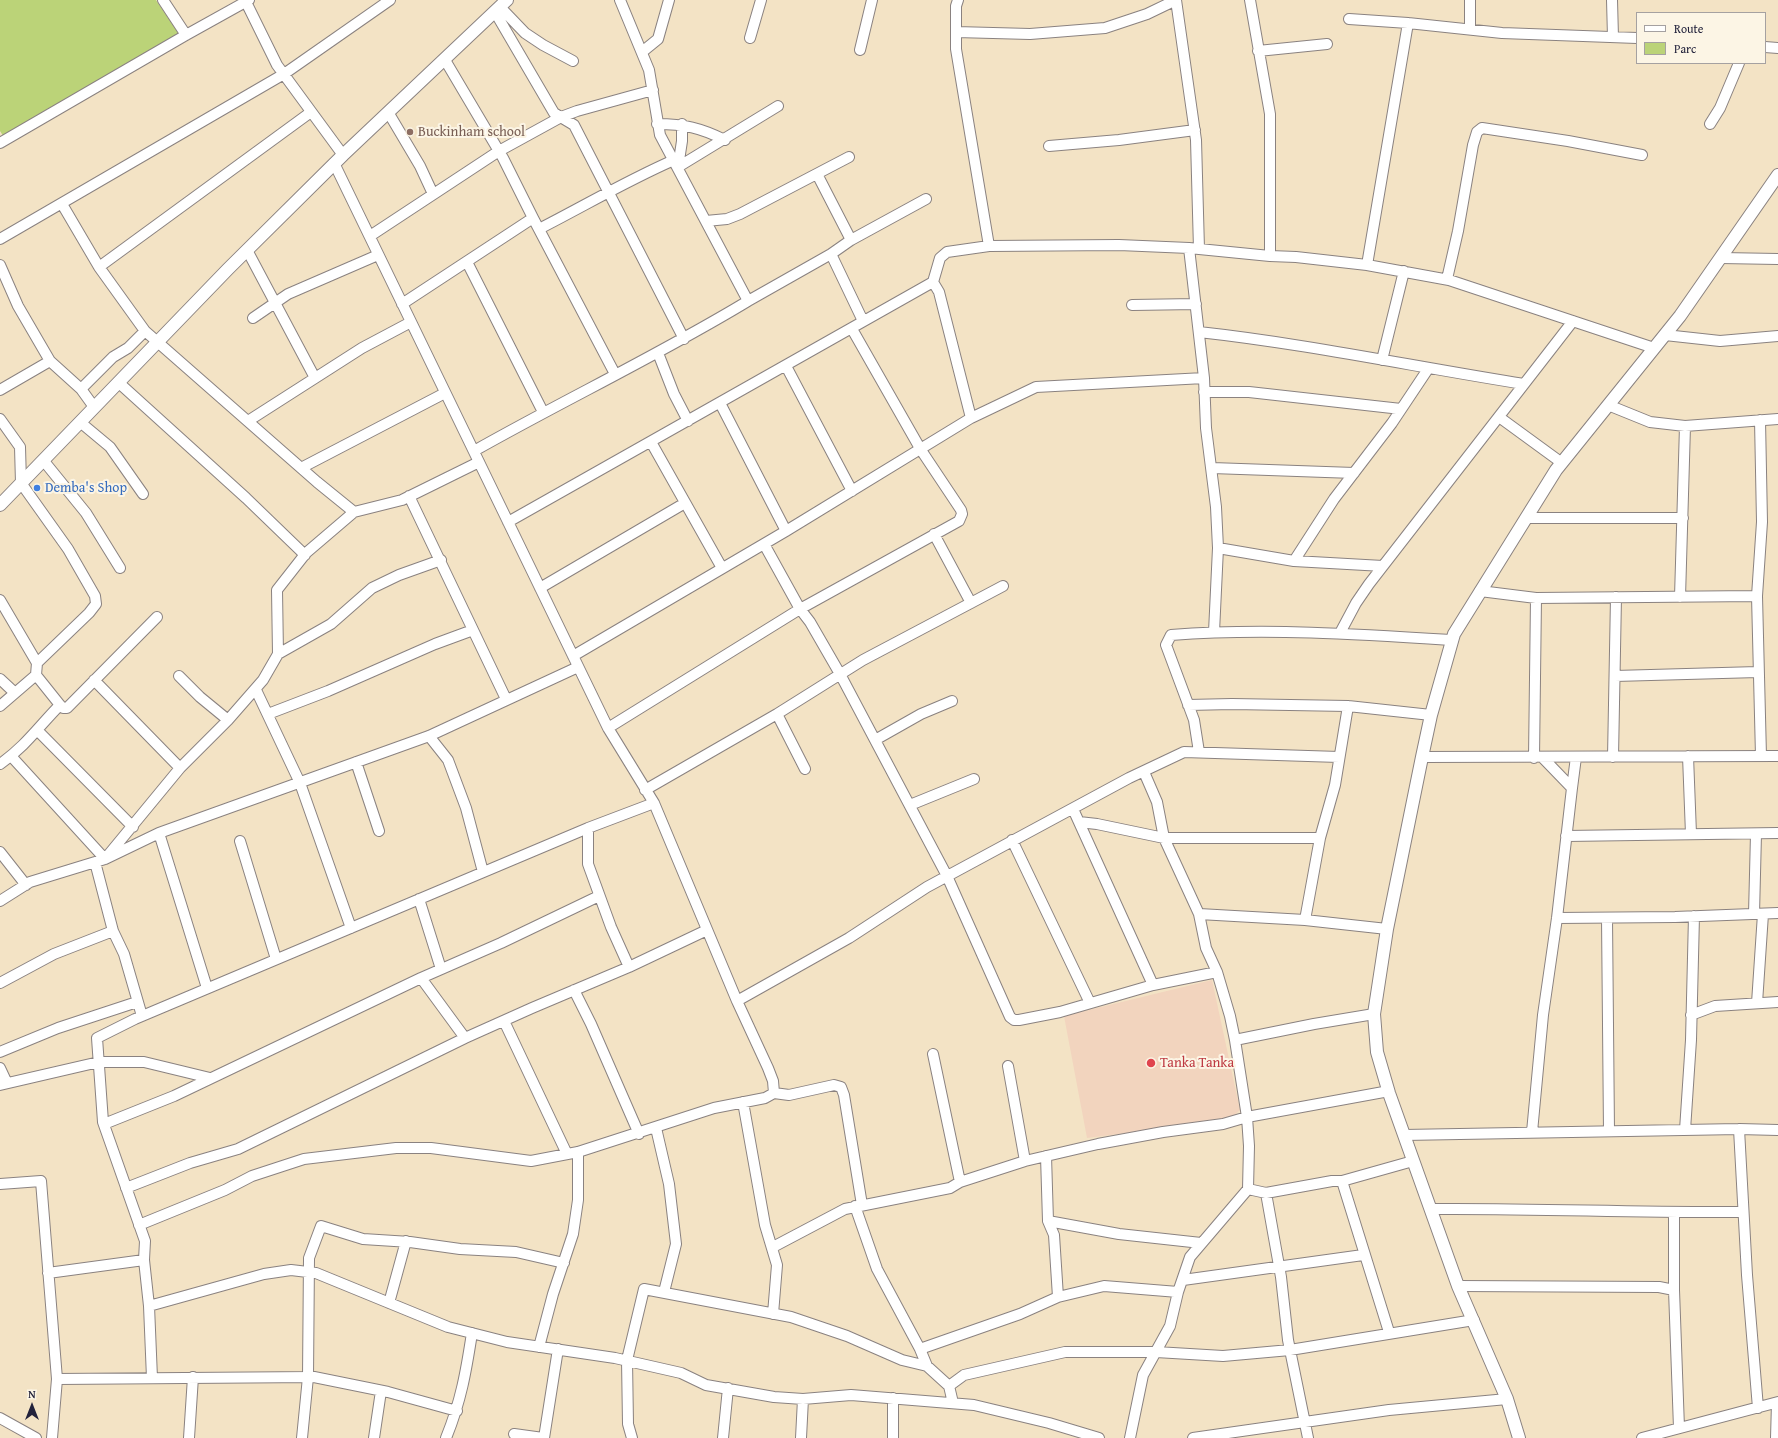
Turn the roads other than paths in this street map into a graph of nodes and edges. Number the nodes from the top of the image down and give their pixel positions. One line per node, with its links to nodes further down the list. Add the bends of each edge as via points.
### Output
1 (163, 0): 17 (street)
2 (390, 0): 30 (street)
3 (620, 0): 26 (street)
4 (669, 0): 26 (street, via 658,39)
5 (761, 0): 19 (street)
6 (872, 0): 24 (street)
7 (958, 0): 16 (street)
8 (1250, 0): 25 (street)
9 (1470, 0): 15 (street)
10 (1612, 0): 18 (street)
11 (248, 1): 17 (street); 30 (street, via 277,65)
12 (501, 6): 27 (street); 28 (street, via 525,33 543,46); 35 (street, via 554,113)
13 (1349, 19): 14 (street)
14 (1408, 22): 15 (street); 70 (street)
15 (1470, 29): 18 (street, via 1502,33)
16 (956, 32): 39 (street, via 1030,34 1105,28 1148,14 1176,0); 60 (street, via 956,49)
17 (186, 35): 41 (street)
18 (1613, 36): 20 (street)
19 (750, 38)
20 (1636, 38)
21 (1326, 44): 25 (street)
22 (1766, 47): 23 (street)
23 (1778, 48)
24 (860, 50)
25 (1258, 51): 65 (street, via 1270,114)
26 (642, 52): 31 (street)
27 (445, 60): 34 (street); 43 (street)
28 (573, 61)
29 (1739, 64): 38 (street, via 1720,108)
30 (284, 74): 33 (street); 53 (street)
31 (653, 90): 35 (street); 36 (street)
32 (778, 106): 40 (street)
33 (311, 112): 46 (street); 71 (street)
34 (388, 112): 46 (street); 51 (street, via 420,166)
35 (561, 117): 43 (street); 50 (street, via 574,125)
36 (657, 124): 37 (street); 47 (street, via 660,135)
37 (682, 124): 40 (street, via 706,130); 47 (street, via 682,141)
38 (1710, 124)
39 (1195, 130): 42 (street); 61 (street)
40 (725, 140): 47 (street)
41 (0, 143)
42 (1048, 146)
43 (499, 151): 51 (street); 54 (street)
44 (1642, 155): 73 (street, via 1482,128 1477,132 1473,145)
45 (849, 157): 48 (street)
46 (339, 159): 57 (street); 62 (street)
47 (676, 164): 50 (street, via 642,174); 55 (street)
48 (817, 174): 55 (street, via 740,214 727,219); 59 (street)
49 (1777, 177): 66 (street)
50 (609, 193): 56 (street); 89 (street)
51 (433, 194): 57 (street)
52 (926, 199): 59 (street)
53 (62, 204): 58 (street); 71 (street)
54 (533, 218): 56 (street); 68 (street)
55 (706, 220): 75 (street)
56 (539, 229): 97 (street)
57 (370, 236): 64 (street)
58 (0, 239)
59 (851, 240): 63 (street)
60 (989, 246): 61 (street, via 1119,245); 74 (street, via 947,252 940,258)
61 (1194, 248): 65 (street); 78 (street)
62 (247, 250): 76 (street); 90 (street)
63 (831, 254): 75 (street); 81 (street)
64 (378, 255): 76 (street, via 288,294); 77 (street)
65 (1270, 256): 70 (street)
66 (1721, 258): 67 (street); 87 (street)
67 (1778, 259)
68 (467, 262): 77 (street); 110 (street)
69 (0, 265): 94 (street, via 18,306)
70 (1367, 265): 72 (street)
71 (100, 267): 85 (street)
72 (1404, 271): 73 (street); 93 (street)
73 (1447, 279): 82 (street)
74 (933, 282): 81 (street); 112 (street, via 939,292)
75 (748, 301): 89 (street)
76 (276, 302): 80 (street); 98 (street)
77 (402, 304): 83 (street)
78 (1196, 304): 79 (street); 86 (street)
79 (1132, 305)
80 (253, 318)
81 (863, 321): 84 (street)
82 (1573, 321): 91 (street); 101 (street)
83 (411, 322): 98 (street, via 362,348); 105 (street)
84 (852, 329): 95 (street); 121 (street)
85 (145, 331): 90 (street); 102 (street, via 128,348 113,357)
86 (1199, 332): 93 (street, via 1261,339); 99 (street)
87 (1665, 335): 88 (street, via 1720,341); 91 (street)
88 (1778, 336)
89 (684, 340): 92 (street)
90 (156, 342): 100 (street); 116 (street)
91 (1654, 348): 107 (street)
92 (658, 353): 97 (street); 117 (street)
93 (1382, 360): 96 (street)
94 (50, 361): 102 (street); 103 (street)
95 (786, 366): 106 (street); 130 (street)
96 (1428, 369): 101 (street); 109 (street)
97 (615, 374): 110 (street)
98 (315, 378): 116 (street)
99 (1204, 378): 104 (street); 112 (street, via 1036,387)
100 (118, 382): 108 (street); 143 (street, via 246,498)
101 (1524, 384): 111 (street)
102 (81, 389): 108 (street)
103 (0, 390)
104 (1204, 392): 109 (street, via 1249,392); 127 (street)
105 (445, 393): 122 (street); 126 (street)
106 (720, 403): 117 (street); 139 (street)
107 (1608, 405): 119 (street, via 1650,422); 125 (street)
108 (94, 407): 118 (street)
109 (1401, 409): 128 (street)
110 (543, 412): 122 (street)
111 (1499, 417): 125 (street); 146 (street)
112 (971, 418): 121 (street)
113 (0, 419): 129 (street, via 20,447)
114 (1778, 419): 115 (street)
115 (1760, 420): 119 (street); 152 (street, via 1762,522)
116 (248, 421): 126 (street)
117 (688, 421): 120 (street)
118 (80, 422): 123 (street); 131 (street, via 110,447)
119 (1685, 426): 137 (street)
120 (651, 442): 133 (street); 138 (street)
121 (921, 450): 130 (street); 140 (street, via 962,514 959,521)
122 (474, 451): 124 (street)
123 (43, 460): 129 (street); 147 (street, via 86,513)
124 (479, 462): 132 (street); 138 (street)
125 (1562, 462): 136 (street)
126 (301, 468): 135 (street)
127 (1212, 468): 128 (street); 142 (street)
128 (1354, 473): 145 (street)
129 (21, 483): 134 (street); 166 (street, via 68,549 95,596 96,604)
130 (852, 491): 139 (street)
131 (143, 494)
132 (409, 496): 135 (street); 144 (street)
133 (685, 503): 148 (street); 150 (street)
134 (0, 505)
135 (354, 512): 143 (street)
136 (1526, 518): 137 (street); 151 (street)
137 (1683, 518): 154 (street)
138 (508, 522): 150 (street)
139 (786, 531): 141 (street)
140 (934, 534): 157 (street); 158 (street)
141 (764, 544): 148 (street); 158 (street)
142 (1218, 548): 145 (street); 161 (street)
143 (305, 556): 164 (street, via 277,590)
144 (441, 560): 160 (street); 164 (street, via 372,588 330,624)
145 (1294, 561): 146 (street)
146 (1383, 566): 162 (street, via 1356,603)
147 (120, 568)
148 (722, 568): 165 (street)
149 (1003, 586): 157 (street)
150 (540, 588): 165 (street)
151 (1480, 591): 155 (street); 163 (street)
152 (1756, 596): 154 (street); 168 (street)
153 (1616, 597): 154 (street); 155 (street); 172 (street)
154 (1680, 597)
155 (1536, 598): 200 (street)
156 (0, 600): 166 (street)
157 (970, 603): 169 (street)
158 (800, 609): 169 (street); 187 (street)
159 (157, 617): 174 (street)
160 (473, 630): 177 (street); 183 (street)
161 (1214, 632): 162 (street); 180 (street, via 1171,635 1166,645)
162 (1340, 633): 163 (street)
163 (1451, 640): 185 (street)
164 (278, 654): 175 (street)
165 (573, 656): 167 (street)
166 (38, 663): 170 (street)
167 (578, 667): 177 (street); 187 (street)
168 (1758, 672): 172 (street); 194 (street)
169 (840, 674): 184 (street); 190 (street)
170 (36, 675): 176 (street); 179 (street)
171 (179, 676): 186 (street)
172 (1615, 676): 198 (street)
173 (0, 679): 176 (street)
174 (94, 680): 179 (street, via 67,708); 203 (street)
175 (256, 690): 183 (street); 186 (street)
176 (15, 693): 181 (street)
177 (506, 700): 189 (street)
178 (952, 701): 190 (street, via 921,714)
179 (60, 705): 188 (street)
180 (1188, 705): 182 (street); 191 (street, via 1194,720)
181 (0, 706)
182 (1348, 706): 185 (street); 196 (street)
183 (268, 714): 207 (street)
184 (777, 714): 204 (street); 209 (street)
185 (1431, 715): 199 (street)
186 (228, 720): 203 (street)
187 (608, 728): 209 (street)
188 (38, 731): 192 (street); 214 (street)
189 (430, 736): 201 (street); 228 (street, via 448,760 466,808)
190 (875, 740): 211 (street)
191 (1200, 752): 196 (street); 205 (street, via 1184,752)
192 (11, 756): 202 (street); 227 (street)
193 (1688, 756): 194 (street); 198 (street); 219 (street)
194 (1761, 756): 195 (street)
195 (1778, 756)
196 (1339, 757): 223 (street, via 1335,785)
197 (1576, 757): 198 (street); 200 (street); 208 (street)
198 (1613, 757)
199 (1422, 758): 200 (street); 242 (street)
200 (1538, 758): 208 (street)
201 (356, 762): 207 (street); 216 (street)
202 (0, 764)
203 (180, 768): 214 (street)
204 (805, 769)
205 (1144, 772): 212 (street); 222 (street, via 1157,802)
206 (974, 779): 211 (street)
207 (300, 783): 217 (street); 241 (street)
208 (1572, 788): 221 (street)
209 (645, 790): 210 (street)
210 (654, 803): 215 (street); 243 (street)
211 (910, 805): 229 (street)
212 (1073, 808): 213 (street); 224 (street)
213 (1079, 822): 222 (street); 251 (street)
214 (133, 827): 227 (street)
215 (588, 828): 228 (street); 231 (street, via 588,864)
216 (379, 831)
217 (159, 833): 227 (street); 252 (street)
218 (1778, 833): 220 (street)
219 (1691, 834): 220 (street); 221 (street)
220 (1756, 834): 236 (street)
221 (1566, 836): 238 (street)
222 (1164, 838): 223 (street); 235 (street)
223 (1320, 838): 240 (street)
224 (1012, 840): 229 (street); 257 (street)
225 (240, 841): 245 (street)
226 (0, 852): 230 (street)
227 (100, 861): 230 (street); 244 (street)
228 (483, 872): 232 (street)
229 (947, 876): 254 (street, via 907,898 849,938); 257 (street, via 1010,1017 1014,1020 1060,1012)
230 (26, 885): 233 (street)
231 (600, 896): 246 (street); 247 (street)
232 (419, 899): 241 (street); 247 (street)
233 (0, 901)
234 (1778, 913): 236 (street)
235 (1199, 914): 240 (street); 248 (street, via 1206,948)
236 (1759, 914): 237 (street); 258 (street)
237 (1694, 916): 239 (street); 260 (street)
238 (1557, 918): 239 (street); 282 (street, via 1543,1015)
239 (1607, 918): 281 (street)
240 (1305, 920): 242 (street)
241 (351, 928): 245 (street)
242 (1387, 929): 259 (street)
243 (707, 930): 246 (street); 254 (street)
244 (113, 931): 250 (street, via 54,954); 255 (street, via 124,954)
245 (276, 959): 252 (street)
246 (629, 967): 253 (street)
247 (441, 969): 249 (street)
248 (1217, 972): 251 (street); 264 (street)
249 (421, 978): 263 (street); 270 (street)
250 (0, 983)
251 (1153, 985): 257 (street)
252 (207, 988): 261 (street)
253 (574, 990): 262 (street); 283 (street)
254 (737, 1001): 273 (street, via 768,1068)
255 (137, 1002): 261 (street); 265 (street, via 58,1028)
256 (1778, 1002): 258 (street)
257 (1090, 1003)
258 (1757, 1003): 260 (street, via 1715,1006)
259 (1374, 1014): 264 (street); 272 (street, via 1377,1052)
260 (1691, 1015): 279 (street)
261 (142, 1016): 267 (street, via 97,1038)
262 (504, 1021): 263 (street); 286 (street)
263 (466, 1038): 293 (street, via 244,1146 190,1163)
264 (1235, 1040): 275 (street)
265 (0, 1052)
266 (933, 1054): 291 (street)
267 (99, 1062): 270 (street, via 144,1062); 271 (street); 276 (street)
268 (1008, 1066): 288 (street)
269 (0, 1068): 271 (street)
270 (210, 1078): 276 (street, via 174,1096)
271 (3, 1084)
272 (1388, 1091): 275 (street); 284 (street)
273 (774, 1093): 274 (street, via 765,1098); 296 (street, via 789,1095 834,1085 841,1087 852,1138)
274 (743, 1102): 277 (street, via 714,1108); 304 (street, via 765,1225)
275 (1247, 1117): 287 (street, via 1223,1124 1162,1132); 294 (street)
276 (104, 1124): 293 (street)
277 (656, 1128): 283 (street); 314 (street, via 669,1184 676,1244)
278 (1739, 1129): 279 (street); 280 (street); 298 (street)
279 (1685, 1130): 281 (street)
280 (1778, 1130)
281 (1609, 1131): 282 (street)
282 (1532, 1132): 284 (street)
283 (639, 1134): 285 (street)
284 (1404, 1135): 289 (street)
285 (578, 1152): 286 (street); 307 (street, via 578,1200 573,1234)
286 (567, 1154): 301 (street, via 531,1161 431,1148 396,1148 304,1159 252,1176 225,1190)
287 (1046, 1156): 288 (street); 300 (street)
288 (1025, 1161): 291 (street)
289 (1413, 1161): 290 (street); 297 (street)
290 (1342, 1181): 295 (street, via 1332,1180); 305 (street)
291 (960, 1182): 296 (street, via 950,1188)
292 (0, 1184): 310 (street, via 41,1180)
293 (126, 1188): 301 (street)
294 (1248, 1190): 295 (street); 303 (street)
295 (1266, 1193): 308 (street)
296 (859, 1206): 304 (street, via 845,1209); 325 (street, via 877,1269)
297 (1431, 1210): 299 (street); 312 (street)
298 (1743, 1212): 299 (street); 342 (street)
299 (1674, 1213): 313 (street)
300 (1048, 1220): 303 (street, via 1119,1234); 316 (street, via 1054,1235)
301 (139, 1225): 306 (street, via 145,1241)
302 (406, 1241): 307 (street, via 460,1249 516,1252); 309 (street, via 364,1239 321,1226 309,1258); 317 (street)
303 (1201, 1244): 311 (street, via 1190,1257)
304 (773, 1247): 319 (street, via 777,1265)
305 (1364, 1254): 308 (street); 321 (street)
306 (144, 1260): 310 (street); 318 (street)
307 (564, 1263): 323 (street)
308 (1278, 1266): 311 (street); 326 (street)
309 (308, 1272): 317 (street); 318 (street, via 291,1270 264,1274); 331 (street)
310 (48, 1273): 333 (street)
311 (1183, 1280): 315 (street)
312 (1458, 1286): 313 (street, via 1659,1287); 320 (street)
313 (1674, 1290): 347 (street)
314 (664, 1292): 319 (street); 328 (street, via 644,1289)
315 (1178, 1292): 316 (street, via 1104,1286); 327 (street, via 1170,1326)
316 (1058, 1297): 325 (street, via 1020,1314)
317 (389, 1303): 322 (street, via 448,1327)
318 (149, 1306): 332 (street)
319 (773, 1314): 329 (street, via 847,1336 902,1360)
320 (1474, 1320): 321 (street); 339 (street)
321 (1389, 1332): 326 (street)
322 (472, 1333): 323 (street); 343 (street)
323 (539, 1347): 324 (street)
324 (558, 1349): 328 (street); 355 (street)
325 (920, 1349): 329 (street)
326 (1290, 1350): 327 (street, via 1223,1356); 345 (street)
327 (1156, 1352): 334 (street, via 1065,1352 964,1375); 362 (street, via 1143,1375)
328 (627, 1360): 335 (street, via 681,1373 706,1386); 356 (street, via 628,1424)
329 (927, 1366): 334 (street)
330 (193, 1377): 331 (street); 332 (street); 351 (street)
331 (308, 1377): 336 (street); 352 (street)
332 (152, 1378): 333 (street)
333 (57, 1379): 350 (street)
334 (949, 1386): 341 (street)
335 (728, 1388): 338 (street, via 774,1397); 357 (street)
336 (381, 1391): 343 (street); 353 (street)
337 (893, 1398): 338 (street, via 851,1395); 341 (street); 359 (street)
338 (803, 1399): 358 (street)
339 (1507, 1399): 345 (street, via 1389,1410); 365 (street)
340 (1777, 1402): 342 (street); 367 (street)
341 (953, 1403): 346 (street, via 974,1405)
342 (1758, 1408): 347 (street)
343 (457, 1411): 354 (street)
344 (0, 1418): 349 (street)
345 (1304, 1423): 363 (street); 364 (street)
346 (1066, 1428): 360 (street); 361 (street)
347 (1678, 1428): 366 (street)
348 (514, 1434): 355 (street)
349 (36, 1438)
350 (52, 1438)
351 (189, 1438)
352 (302, 1438)
353 (374, 1438)
354 (446, 1438)
355 (544, 1438)
356 (632, 1438)
357 (722, 1438)
358 (801, 1438)
359 (893, 1438)
360 (1062, 1438)
361 (1099, 1438)
362 (1130, 1438)
363 (1193, 1438)
364 (1308, 1438)
365 (1519, 1438)
366 (1642, 1438)
367 (1776, 1438)

